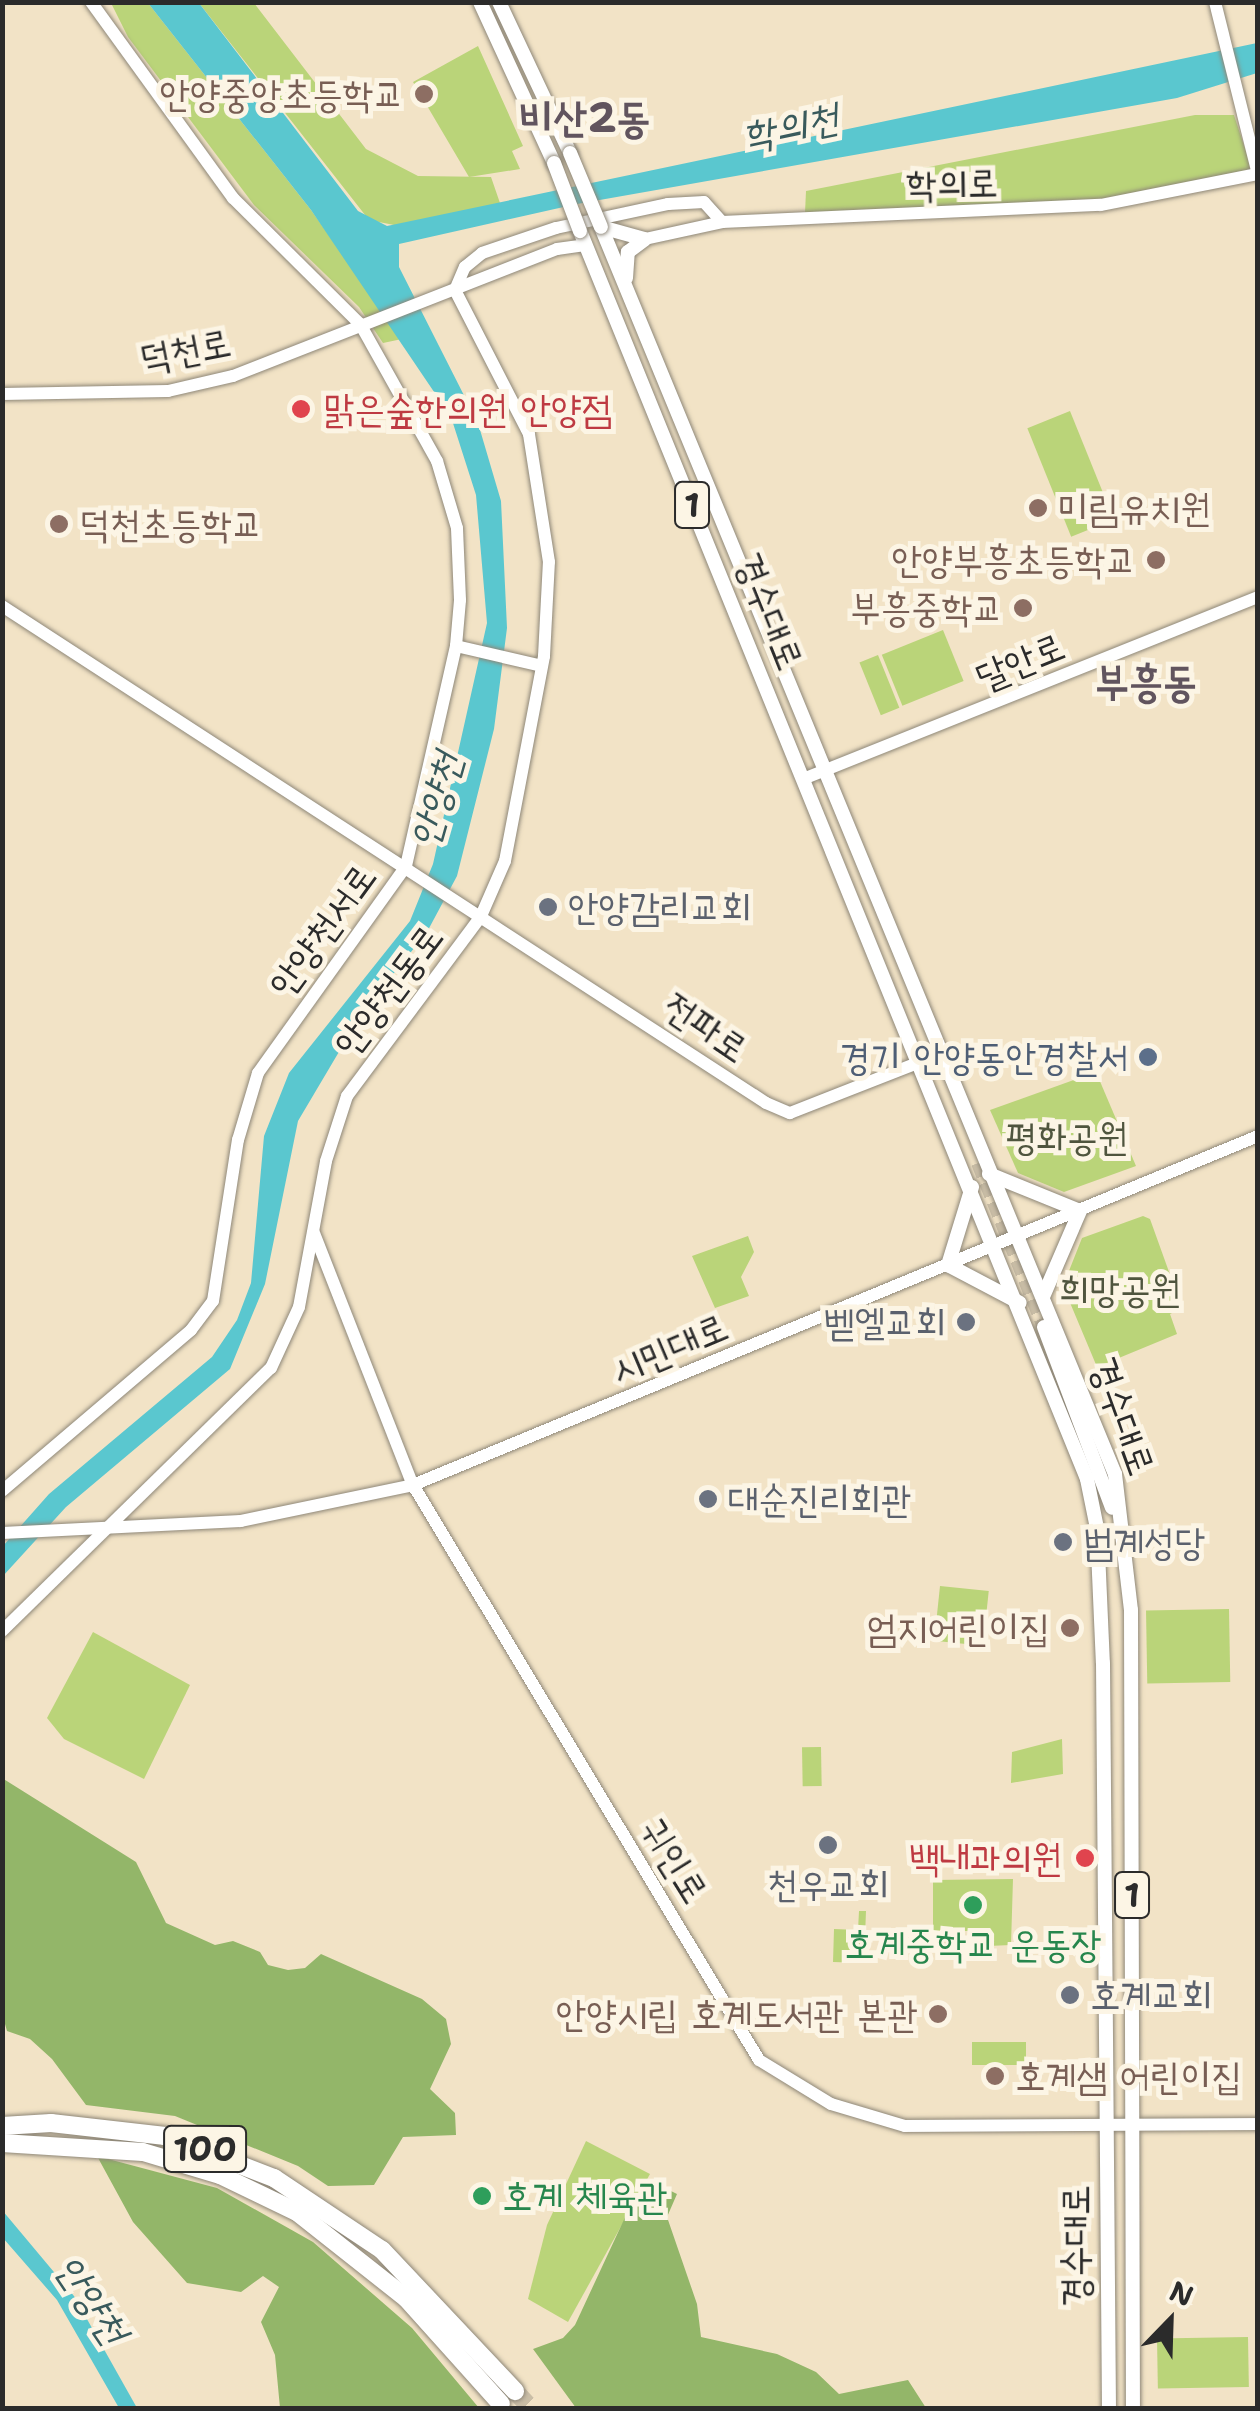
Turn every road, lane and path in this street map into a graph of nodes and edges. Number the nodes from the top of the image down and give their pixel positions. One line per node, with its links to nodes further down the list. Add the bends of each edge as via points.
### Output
1 (91, 2): 14 (street, 안양천서로, via 233,198)
2 (480, 2): 8 (main road, 1, bridge)
3 (498, 2): 7 (main road, 1, bridge)
4 (1215, 2): 5 (street)
5 (1257, 174): 6 (street, 학의로, via 1077,208)
6 (722, 222): 9 (street, 학의로); 10 (street, via 704,202 668,204 556,228)
7 (601, 227): 9 (main road); 12 (main road, 경수대로 / 1)
8 (582, 238): 11 (street); 21 (main road, 경수대로 / 1)
9 (645, 239): 12 (main road, via 628,252)
10 (482, 253): 11 (street); 13 (street)
11 (490, 276): 13 (street)
12 (626, 284): 20 (main road, 경수대로 / 1)
13 (449, 292): 14 (street, 덕천로); 19 (street, 안양천동로, via 529,434 548,562)
14 (365, 323): 15 (street, 덕천로, via 233,376 168,391); 18 (street, 안양천서로, via 437,461 457,528)
15 (2, 394)
16 (1258, 597): 20 (street, 달안로)
17 (2, 606): 22 (street)
18 (456, 646): 19 (street); 22 (street, 안양천서로)
19 (542, 666): 25 (street, 안양천동로, via 505,860)
20 (822, 771): 21 (street, 달안로); 23 (main road, 경수대로 / 1)
21 (804, 779): 24 (main road, 경수대로 / 1)
22 (409, 868): 25 (street); 38 (street, 안양천서로, via 258,1073 238,1140 218,1286 203,1316)
23 (862, 872): 24 (main road, 경수대로 / 1, via 975,1164); 28 (main road, 경수대로)
24 (855, 905): 26 (main road, 경수대로)
25 (477, 913): 26 (street, 전파로, via 790,1113); 31 (street, 안양천동로, via 347,1096)
26 (920, 1062): 29 (main road, 경수대로)
27 (1258, 1136): 30 (street, 시민대로)
28 (990, 1174): 30 (main road); 32 (main road, 경수대로)
29 (972, 1186): 33 (main road, 경수대로); 34 (main road)
30 (1080, 1211): 32 (street, 시민대로); 35 (main road)
31 (314, 1231): 37 (street, 귀인로); 39 (street, 안양천동로, via 298,1307 270,1368)
32 (1016, 1237): 33 (street, 시민대로); 35 (main road, 경수대로)
33 (996, 1245): 34 (street, 시민대로); 36 (main road, 경수대로)
34 (948, 1265): 36 (main road); 37 (street, 시민대로)
35 (1043, 1297): 43 (main road, 경수대로, via 1115,1474 1130,1610)
36 (1020, 1303): 42 (main road, 경수대로, via 1087,1478 1097,1528)
37 (412, 1485): 39 (street, 시민대로, via 289,1515); 46 (street, 귀인로, via 758,2060 831,2104 905,2126)
38 (2, 1491)
39 (101, 1529): 40 (street, 시민대로); 41 (street, 안양천동로)
40 (2, 1533)
41 (2, 1632)
42 (1103, 1663): 43 (main road, 경수대로 / 1, via 1103,1527 1094,1478 1041,1328 1104,1476 1116,1526); 46 (main road, 경수대로 / 1)
43 (1128, 1663): 47 (main road, 경수대로 / 1)
44 (1258, 2124): 47 (street, 귀인로)
45 (2, 2126): 48 (highway, 100, via 92,2126 197,2146 309,2196 382,2250 508,2397 368,2265 297,2212 186,2163 98,2145)
46 (1107, 2126): 47 (street, 귀인로); 49 (main road, 경수대로 / 1)
47 (1133, 2126): 50 (main road, 경수대로 / 1)
48 (2, 2143)
49 (1109, 2408)
50 (1133, 2408)

